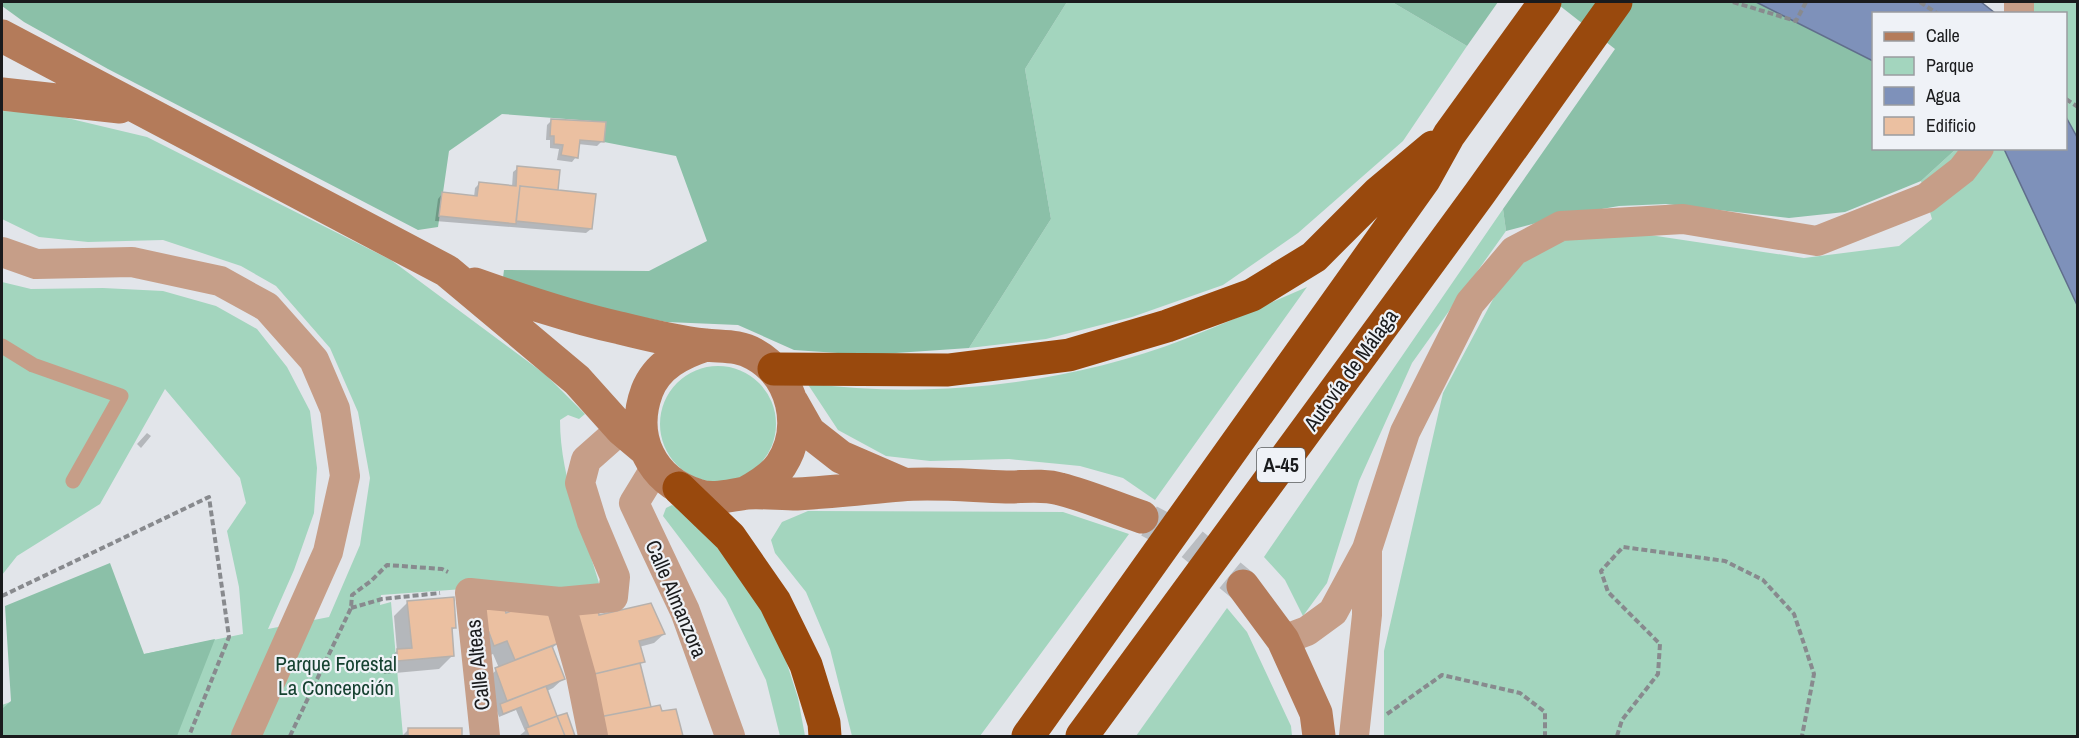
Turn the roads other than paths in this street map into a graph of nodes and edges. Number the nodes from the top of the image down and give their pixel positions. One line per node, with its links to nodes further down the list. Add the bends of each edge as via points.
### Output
1 (1545, 2): 7 (highway, A-45)
2 (1616, 2): 24 (highway, Autovía de Málaga / A-45)
3 (2, 36): 5 (street)
4 (2, 94): 5 (street)
5 (137, 109): 9 (street)
6 (1977, 150): 20 (street, via 1962,170 1926,198 1817,241 1683,219 1561,226 1514,251 1470,303 1405,432)
7 (1436, 151): 12 (highway, via 1378,193 1314,257 1252,295 1167,326 1069,355 948,370); 30 (highway, A-45)
8 (2, 252): 25 (street, via 36,264 132,262 220,281 267,307 314,360 335,409 345,476 328,552)
9 (456, 277): 10 (street, via 542,308); 14 (street, via 577,380)
10 (706, 345): 12 (street, via 730,346 754,354); 15 (street, via 684,352 665,365 651,382 642,404 640,427)
11 (2, 346): 16 (lane, via 33,366 121,396)
12 (774, 369): 13 (street)
13 (792, 402): 17 (street, via 809,432 841,457); 18 (street, via 790,446 780,466 765,482)
14 (621, 429): 15 (street); 22 (street, via 586,460 580,483 615,577 613,597)
15 (660, 468): 18 (street, via 700,496 723,498); 28 (street, Calle Almanzora, via 634,503 685,611); 29 (highway, via 730,537 776,602 806,665)
16 (74, 481)
17 (905, 484): 18 (street, via 797,494); 19 (street, via 1058,488)
18 (745, 493)
19 (1142, 517)
20 (1367, 549): 23 (street, via 1333,612 1307,631); 34 (street, via 1367,615)
21 (1243, 586): 23 (street)
22 (560, 602): 26 (street, Calle Alteas, via 470,593); 27 (street)
23 (1283, 640): 33 (street, via 1316,713)
24 (1114, 692): 31 (highway, Autovía de Málaga / A-45); 32 (highway)
25 (246, 736)
26 (485, 736)
27 (593, 736)
28 (730, 736)
29 (825, 736)
30 (1028, 736)
31 (1082, 736)
32 (1096, 736)
33 (1319, 736)
34 (1354, 736)

